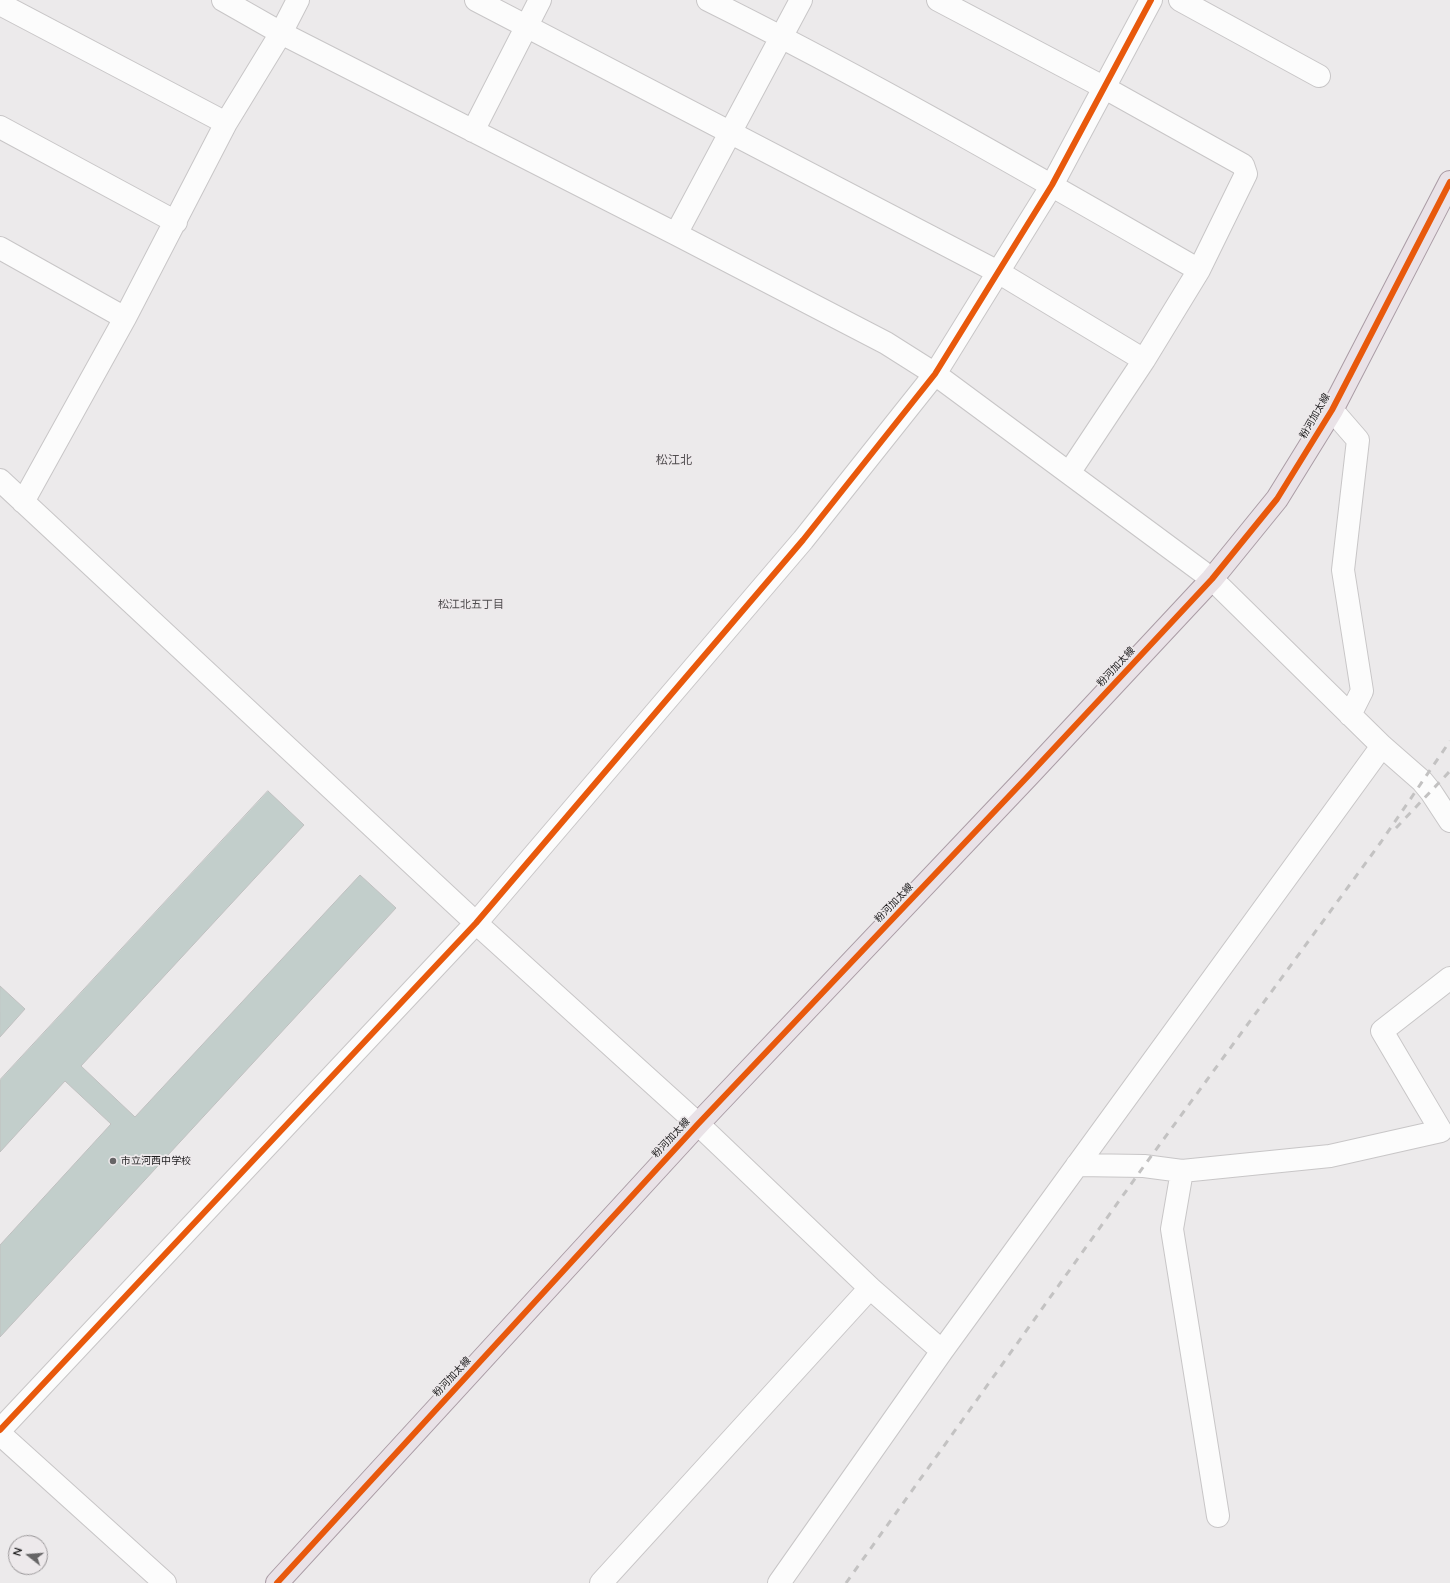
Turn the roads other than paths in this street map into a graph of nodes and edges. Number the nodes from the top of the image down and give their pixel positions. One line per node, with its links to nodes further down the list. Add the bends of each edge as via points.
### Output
1 (223, 0): 12 (street)
2 (298, 0): 12 (street)
3 (476, 0): 11 (street)
4 (540, 0): 11 (street)
5 (708, 0): 13 (street)
6 (801, 0): 13 (street)
7 (938, 0): 15 (street)
8 (1151, 0): 15 (street)
9 (1180, 0): 14 (street)
10 (0, 4): 16 (street)
11 (527, 26): 18 (street); 19 (street)
12 (281, 33): 16 (street); 18 (street)
13 (781, 36): 19 (street); 21 (street)
14 (1319, 76)
15 (1105, 88): 21 (street); 25 (street, via 1243,165 1246,174)
16 (226, 123): 22 (street)
17 (0, 127): 22 (street)
18 (473, 131): 23 (street)
19 (730, 132): 23 (street); 26 (street)
20 (1450, 182): 30 (main road, 粉河加太線)
21 (1052, 185): 25 (street); 26 (street)
22 (176, 222): 27 (street)
23 (676, 234): 29 (street, via 886,343)
24 (0, 248): 27 (street)
25 (1199, 270): 28 (street)
26 (998, 272): 28 (street); 29 (street)
27 (125, 318): 33 (street)
28 (1144, 360): 31 (street)
29 (935, 374): 31 (street); 38 (street, via 803,540)
30 (1332, 410): 34 (main road, 粉河加太線, via 1277,499); 35 (street, via 1358,440 1343,570 1362,691)
31 (1069, 474): 34 (street)
32 (0, 480): 33 (street)
33 (23, 502): 38 (street)
34 (1212, 579): 35 (street); 40 (main road, 粉河加太線)
35 (1350, 715): 36 (street)
36 (1382, 746): 37 (street, via 1422,781); 41 (street)
37 (1449, 816)
38 (476, 923): 40 (street); 45 (street)
39 (1450, 978): 42 (street, via 1382,1031 1441,1131 1330,1156)
40 (698, 1124): 43 (street); 49 (main road, 粉河加太線)
41 (1077, 1165): 42 (street, via 1144,1166); 44 (street)
42 (1182, 1171): 47 (street, via 1172,1229)
43 (870, 1288): 44 (street); 50 (street)
44 (942, 1351): 51 (street)
45 (0, 1430)
46 (0, 1434): 48 (street)
47 (1218, 1516)
48 (165, 1583)
49 (277, 1583)
50 (601, 1583)
51 (779, 1583)

